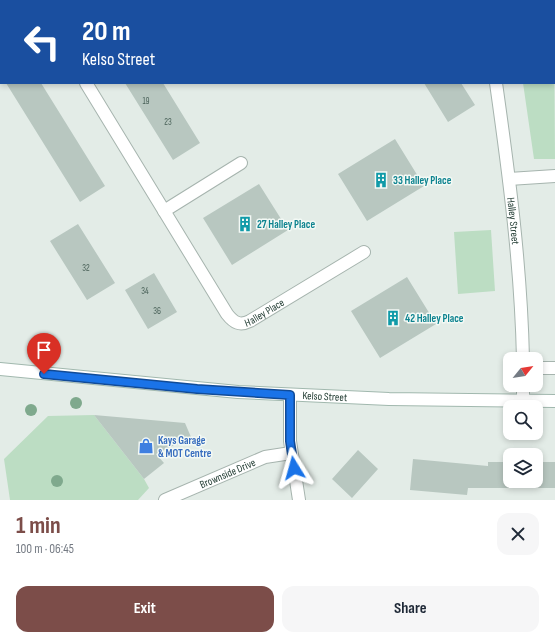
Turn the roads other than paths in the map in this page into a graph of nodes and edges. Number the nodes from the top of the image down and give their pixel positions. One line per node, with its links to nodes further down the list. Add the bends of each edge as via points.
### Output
1 (87, 84): 6 (street, Halley Place)
2 (496, 84): 5 (street, Halley Street)
3 (241, 163): 6 (street)
4 (555, 176): 5 (street)
5 (509, 179): 8 (street, Halley Street, via 520,276)
6 (164, 211): 7 (street, Halley Place, via 227,314 236,323 250,321)
7 (364, 252)
8 (523, 352)
9 (543, 368): 10 (street)
10 (555, 368)
11 (0, 369): 12 (street, Kelso Street, via 190,389)
12 (290, 395): 13 (street, Kelso Street); 16 (street)
13 (503, 400)
14 (543, 401): 15 (street, Kelso Street)
15 (555, 401)
16 (291, 453): 17 (street, Brownside Drive, via 266,457); 18 (street)
17 (165, 500)
18 (299, 500)

